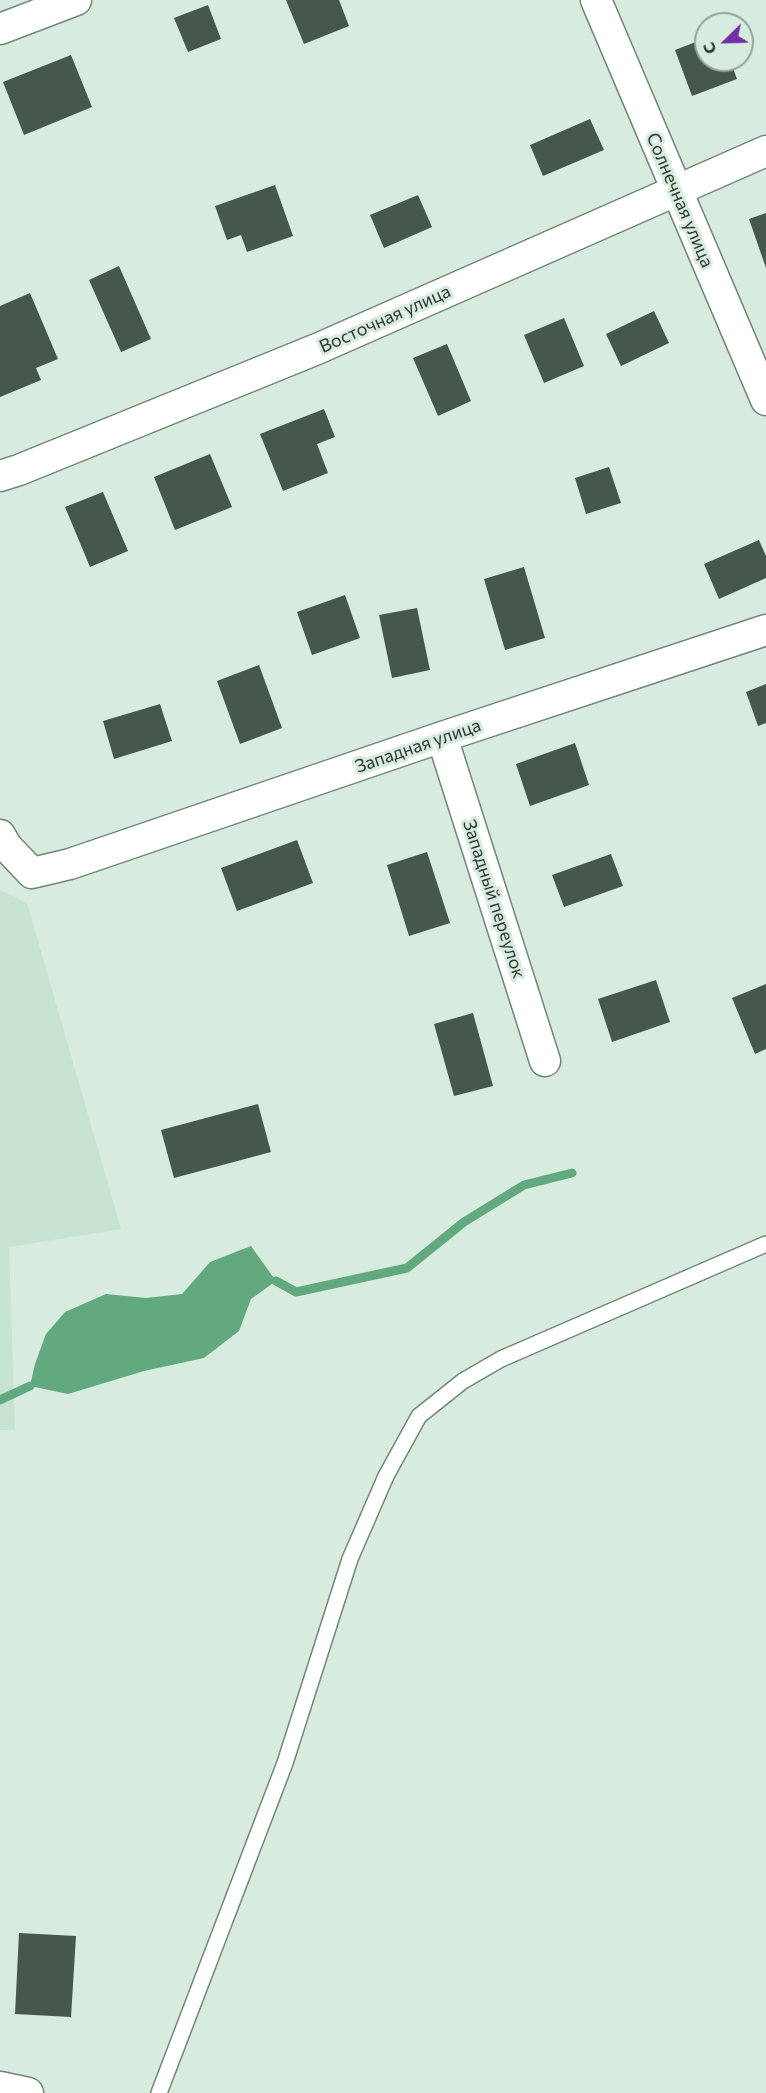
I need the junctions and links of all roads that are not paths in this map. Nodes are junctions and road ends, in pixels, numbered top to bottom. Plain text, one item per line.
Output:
1 (76, 0) edge
2 (596, 0) edge
3 (0, 29) edge
4 (766, 151) edge
5 (676, 192) junction
6 (766, 400) edge
7 (0, 476) edge
8 (766, 630) edge
9 (442, 737) junction
10 (0, 835) edge
11 (545, 1061) dead end
12 (766, 1244) edge
13 (0, 2087) edge
14 (28, 2093) edge
15 (159, 2093) edge

1 - 3 street
2 - 5 street, Солнечная улица
4 - 5 street, Восточная улица
5 - 6 street, Солнечная улица
5 - 7 street, Восточная улица
8 - 9 street, Западная улица
9 - 10 street, Западная улица
9 - 11 street, Западный переулок
12 - 15 lane
13 - 14 street

